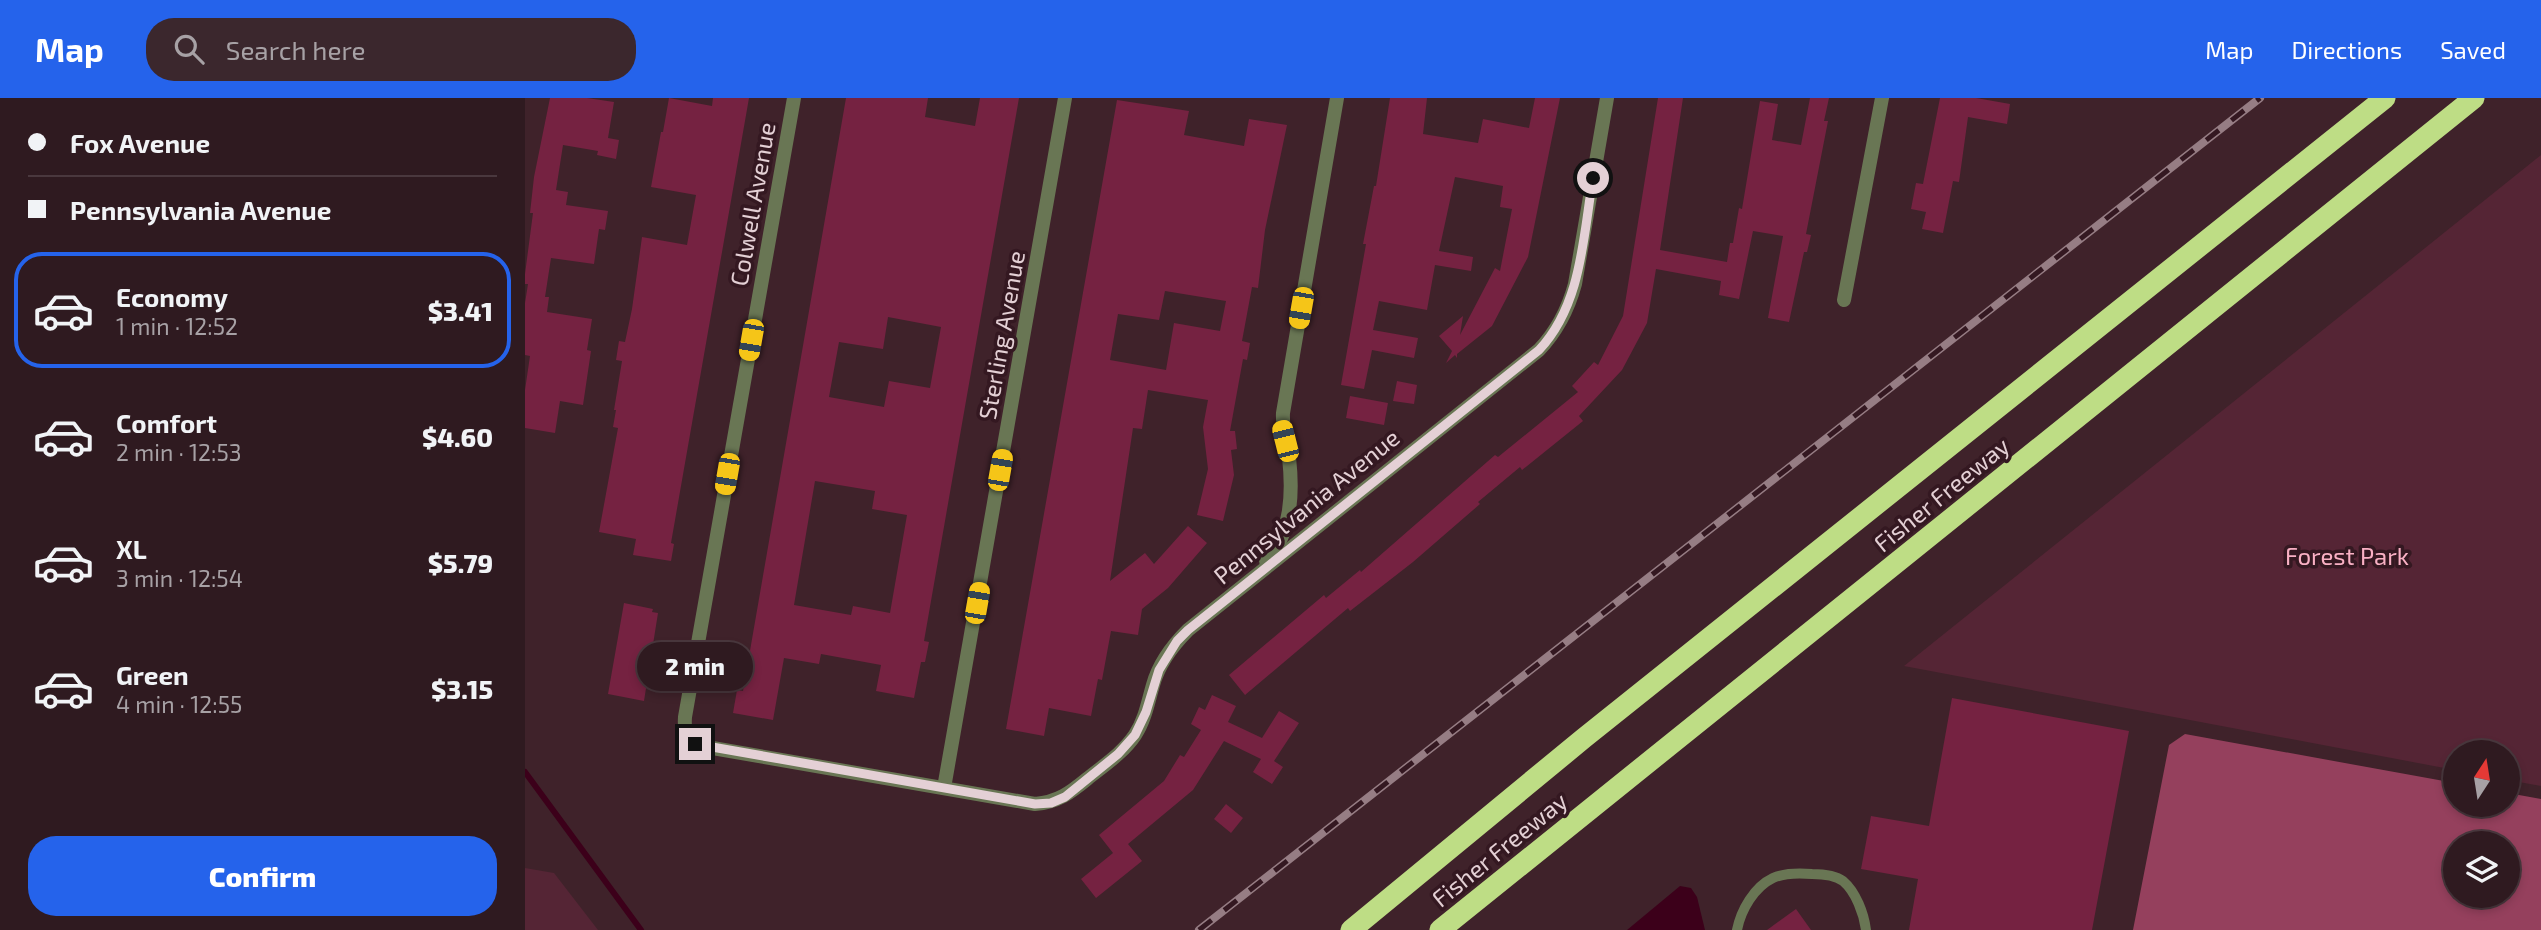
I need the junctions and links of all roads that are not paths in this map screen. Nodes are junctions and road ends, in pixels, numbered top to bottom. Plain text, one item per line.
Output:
1 (794, 98) edge
2 (1065, 98) edge
3 (1336, 98) edge
4 (1607, 98) edge
5 (1882, 98) edge
6 (2385, 98) edge
7 (2474, 98) edge
8 (1844, 300) dead end
9 (1248, 580) junction
10 (684, 731) joint
11 (944, 788) junction
12 (1351, 930) edge
13 (1440, 930) edge
14 (1737, 930) edge
15 (1866, 930) edge

1 - 10 street, Colwell Avenue
2 - 11 street, Sterling Avenue
3 - 9 street
4 - 9 street, Pennsylvania Avenue
5 - 8 street
6 - 12 highway, Fisher Freeway
7 - 13 highway, Fisher Freeway
9 - 11 street, Pennsylvania Avenue
10 - 11 street, Pennsylvania Avenue
14 - 15 lane

